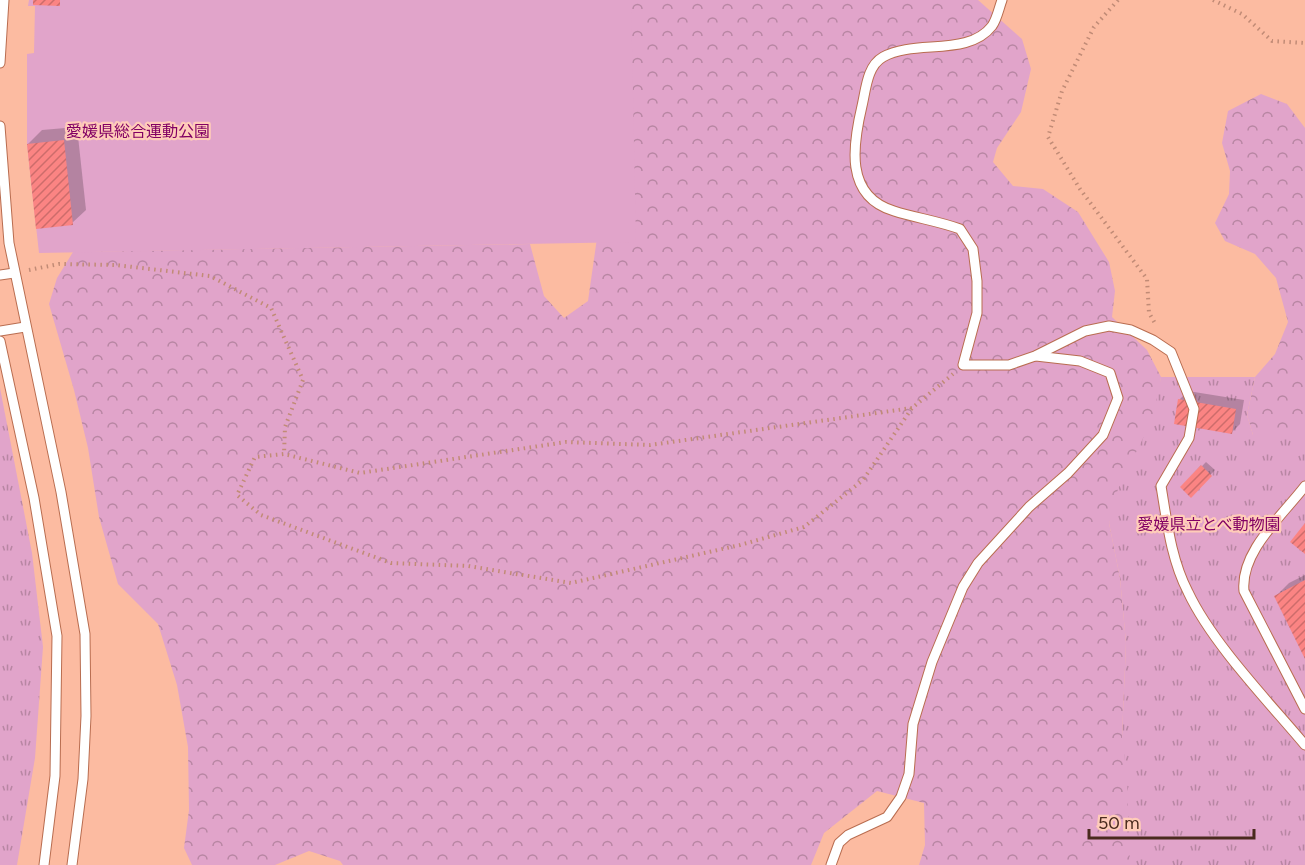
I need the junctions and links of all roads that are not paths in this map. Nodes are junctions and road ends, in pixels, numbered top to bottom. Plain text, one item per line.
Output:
1 (4, 0) edge
2 (1002, 0) edge
3 (0, 63) edge
4 (0, 126) edge
5 (14, 273) junction
6 (0, 275) edge
7 (25, 327) junction
8 (0, 332) edge
9 (0, 341) edge
10 (1035, 356) junction
11 (1305, 486) edge
12 (1305, 710) edge
13 (1305, 745) edge
14 (44, 865) edge
15 (72, 865) edge
16 (831, 865) edge

1 - 3 lane
2 - 10 lane
4 - 5 lane
5 - 6 lane
5 - 7 lane
7 - 8 lane
7 - 15 lane
9 - 14 lane
10 - 13 lane
10 - 16 lane
11 - 12 lane

